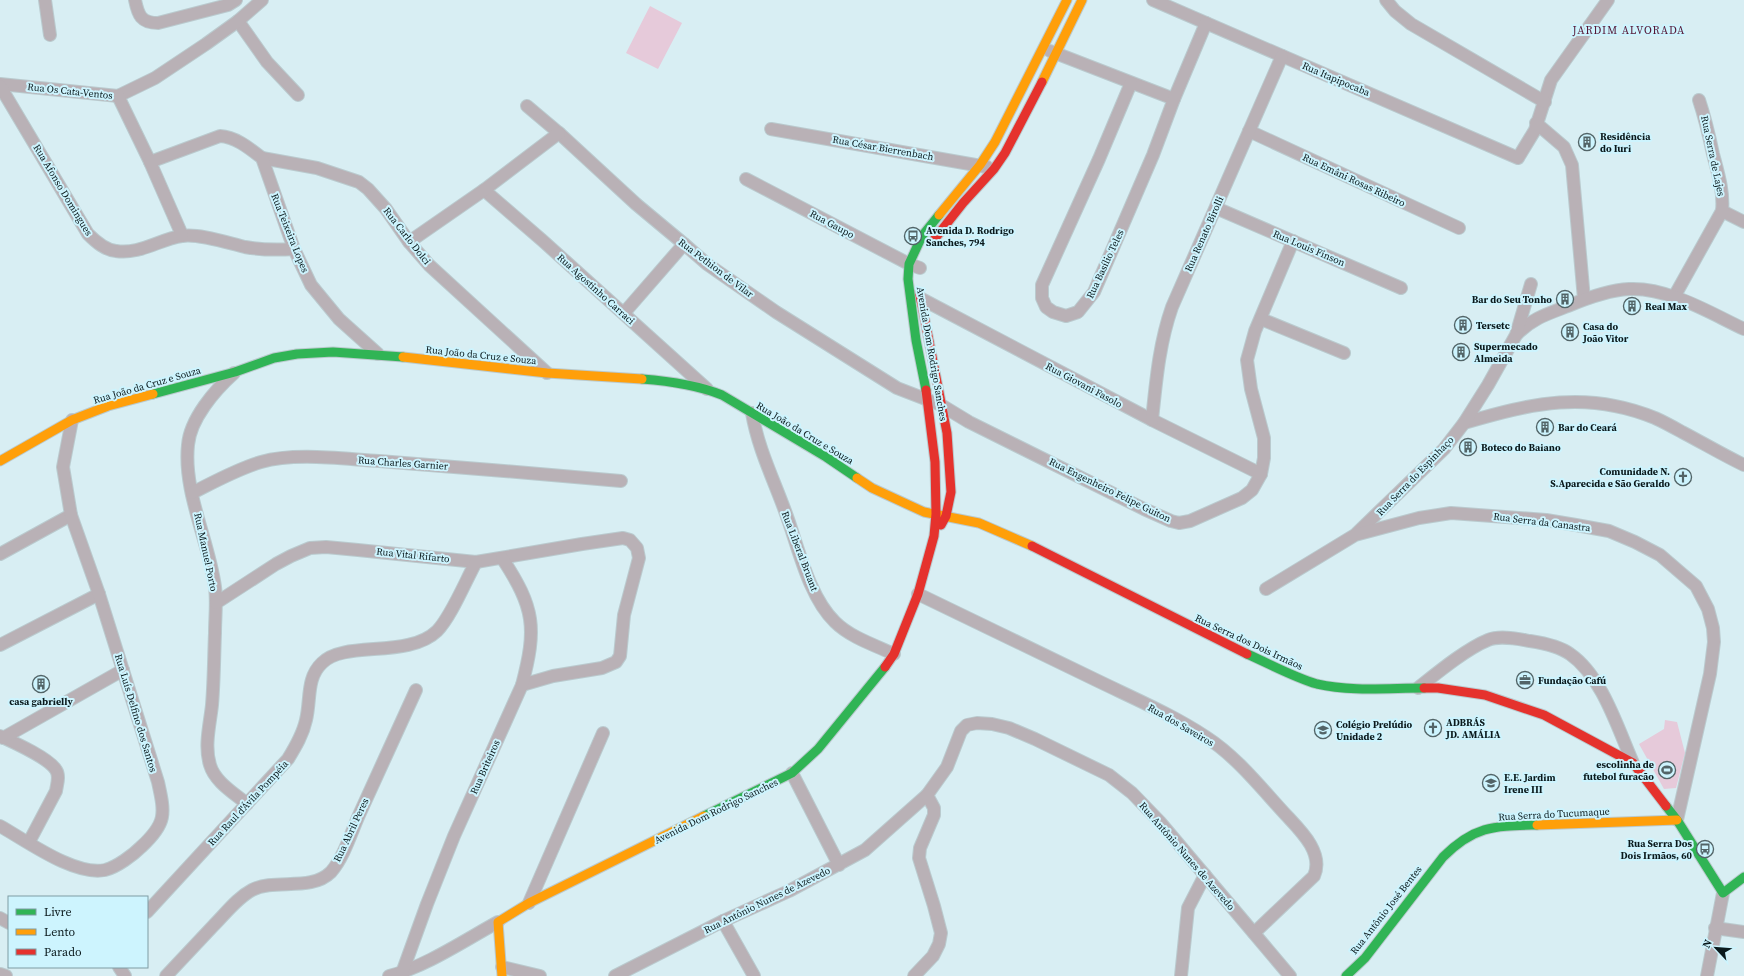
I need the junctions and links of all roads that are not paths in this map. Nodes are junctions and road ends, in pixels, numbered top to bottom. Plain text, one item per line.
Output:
1 (44, 0) edge
2 (135, 0) edge
3 (236, 0) edge
4 (262, 0) edge
5 (1067, 0) edge
6 (1082, 0) edge
7 (1153, 0) edge
8 (1386, 0) edge
9 (1608, 0) edge
10 (204, 6) edge
11 (238, 22) junction
12 (1206, 23) junction
13 (50, 35) dead end
14 (1043, 48) junction
15 (1057, 54) junction
16 (1282, 56) junction
17 (1131, 83) junction
18 (0, 85) edge
19 (298, 95) dead end
20 (118, 96) junction
21 (1174, 99) junction
22 (1699, 100) dead end
23 (1545, 102) junction
24 (526, 106) dead end
25 (1536, 123) junction
26 (771, 129) dead end
27 (1249, 131) junction
28 (559, 133) junction
29 (262, 158) junction
30 (150, 162) junction
31 (980, 165) junction
32 (994, 169) junction
33 (746, 179) dead end
34 (484, 190) junction
35 (1216, 208) junction
36 (1722, 211) junction
37 (1744, 222) edge
38 (1459, 228) dead end
39 (182, 235) junction
40 (1293, 241) junction
41 (409, 242) junction
42 (684, 244) junction
43 (929, 246) dead end
44 (294, 249) junction
45 (917, 278) junction
46 (1531, 284) dead end
47 (1402, 288) dead end
48 (1674, 296) junction
49 (1584, 299) junction
50 (624, 313) junction
51 (1261, 319) junction
52 (1744, 329) edge
53 (1516, 334) junction
54 (1344, 353) dead end
55 (378, 354) junction
56 (235, 372) junction
57 (547, 373) junction
58 (707, 389) junction
59 (928, 400) junction
60 (941, 405) junction
61 (752, 413) junction
62 (72, 420) junction
63 (1152, 420) junction
64 (1464, 423) junction
65 (0, 461) edge
66 (1744, 465) edge
67 (1261, 474) junction
68 (621, 481) dead end
69 (192, 493) junction
70 (936, 514) junction
71 (71, 515) junction
72 (946, 516) junction
73 (1354, 535) junction
74 (934, 536) junction
75 (0, 554) edge
76 (502, 558) junction
77 (476, 562) junction
78 (1266, 589) dead end
79 (99, 594) junction
80 (918, 594) junction
81 (216, 603) junction
82 (0, 645) edge
83 (894, 654) junction
84 (123, 670) junction
85 (522, 685) junction
86 (1418, 688) junction
87 (416, 690) dead end
88 (603, 733) dead end
89 (2, 737) edge
90 (1633, 763) junction
91 (792, 773) junction
92 (927, 795) junction
93 (247, 804) junction
94 (1677, 820) junction
95 (0, 826) edge
96 (29, 842) junction
97 (1442, 857) joint
98 (839, 865) junction
99 (1205, 876) junction
100 (1744, 876) edge
101 (1723, 892) junction
102 (529, 903) junction
103 (148, 911) edge
104 (723, 920) junction
105 (498, 922) junction
106 (1715, 928) junction
107 (1744, 932) edge
108 (1254, 933) junction
109 (502, 972) edge
110 (402, 974) edge
111 (166, 976) edge
112 (389, 976) edge
113 (540, 976) edge
114 (615, 976) edge
115 (754, 976) edge
116 (914, 976) edge
117 (1181, 976) edge
118 (1290, 976) edge
119 (1346, 976) edge
120 (1707, 976) edge

1 - 13 street
2 - 10 street
3 - 10 street
4 - 11 street, Rua Os Cata-Ventos
5 - 14 main road
6 - 15 main road
7 - 12 street, Rua Itapipocaba
8 - 23 street
9 - 23 street
11 - 19 street
11 - 20 street, Rua Os Cata-Ventos
12 - 16 street, Rua Itapipocaba
12 - 21 street, Rua Basílio Teles
14 - 15 street
14 - 31 main road
15 - 17 street
15 - 32 main road
16 - 25 street, Rua Itapipocaba
16 - 27 street, Rua Renato Birolli
17 - 21 street
17 - 21 street, Rua Basílio Teles
18 - 20 street, Rua Os Cata-Ventos
18 - 39 street, Rua Afonso Domingues
20 - 30 street
22 - 36 street, Rua Serra de Lajes
23 - 25 street
24 - 28 street, Rua Pethion de Vilar
25 - 49 street
26 - 31 street, Rua César Bierrenbach
27 - 35 street, Rua Renato Birolli
27 - 38 street, Rua Emâni Rosas Ribeiro
28 - 34 street
28 - 42 street, Rua Pethion de Vilar
29 - 30 street
29 - 41 street, Rua Carlo Dolci
29 - 44 street, Rua Teixeira Lopes
30 - 39 street
31 - 32 street, Rua César Bierrenbach
31 - 45 main road
32 - 43 main road
33 - 45 street, Rua Gaupo
34 - 41 street
34 - 50 street, Rua Agostinho Carraci
35 - 40 street, Rua Louis Finson
35 - 63 street, Rua Renato Birolli
36 - 37 street
36 - 48 street
39 - 44 street, Rua Afonso Domingues
40 - 47 street, Rua Louis Finson
40 - 51 street, Rua Engenheiro Felipe Guiton
41 - 57 street, Rua Carlo Dolci
42 - 50 street
42 - 59 street, Rua Pethion de Vilar
44 - 55 street, Rua Teixeira Lopes
45 - 59 main road, Avenida Dom Rodrigo Sanches
45 - 60 main road, Avenida Dom Rodrigo Sanches
45 - 63 street, Rua Giovani Fasolo
46 - 53 street, Rua Serra do Espinhaço
48 - 49 street
48 - 52 street
49 - 53 street
50 - 58 street, Rua Agostinho Carraci
51 - 54 street
51 - 67 street, Rua Engenheiro Felipe Guiton
53 - 64 street, Rua Serra do Espinhaço
55 - 56 main road, Rua João da Cruz e Souza
55 - 57 main road, Rua João da Cruz e Souza
56 - 62 main road, Rua João da Cruz e Souza
56 - 69 street, Rua Manuel Porto
57 - 58 main road, Rua João da Cruz e Souza
58 - 61 main road, Rua João da Cruz e Souza
59 - 60 street, Rua Engenheiro Felipe Guiton
59 - 70 main road, Avenida Dom Rodrigo Sanches
60 - 67 street, Rua Engenheiro Felipe Guiton
60 - 72 main road, Avenida Dom Rodrigo Sanches
61 - 70 main road, Rua João da Cruz e Souza
61 - 83 street, Rua Liberal Bruant
62 - 65 main road, Rua João da Cruz e Souza
62 - 71 street, Rua Luís Delfino dos Santos
63 - 67 street, Rua Giovani Fasolo
64 - 66 street
64 - 73 street, Rua Serra do Espinhaço
68 - 69 street, Rua Charles Garnier
69 - 81 street, Rua Manuel Porto
70 - 72 main road, Rua João da Cruz e Souza
70 - 74 main road, Avenida Dom Rodrigo Sanches
71 - 75 street
71 - 79 street, Rua Luís Delfino dos Santos
72 - 74 main road, Avenida Dom Rodrigo Sanches
72 - 86 main road, Rua Serra dos Dois Irmãos
73 - 78 street, Rua Serra da Canastra
73 - 94 street, Rua Serra da Canastra
74 - 80 main road, Avenida Dom Rodrigo Sanches
76 - 77 street, Rua Vital Rifarto
76 - 85 street, Rua Briteiros
76 - 85 street, Rua Vital Rifarto
77 - 81 street, Rua Vital Rifarto
77 - 93 street, Rua Raul d'Ávila Pompéia
79 - 82 street
79 - 84 street, Rua Luís Delfino dos Santos
80 - 83 main road, Avenida Dom Rodrigo Sanches
80 - 108 street, Rua dos Saveiros
81 - 93 street, Rua Manuel Porto
83 - 91 main road, Avenida Dom Rodrigo Sanches
84 - 89 street
84 - 96 street, Rua Luís Delfino dos Santos
85 - 110 street, Rua Briteiros
86 - 90 main road, Rua Serra dos Dois Irmãos
86 - 90 street
87 - 111 street, Rua Abril Peres
88 - 102 street
89 - 96 street
90 - 94 main road, Rua Serra dos Dois Irmãos
91 - 98 street
91 - 102 main road, Avenida Dom Rodrigo Sanches
92 - 98 street, Rua Antônio Nunes de Azevedo
92 - 99 street, Rua Antônio Nunes de Azevedo
92 - 116 street
93 - 103 street, Rua Raul d'Ávila Pompéia
94 - 97 main road, Rua Serra do Tucumaque
94 - 101 main road, Rua Serra dos Dois Irmãos
95 - 96 street, Rua Luís Delfino dos Santos
97 - 119 main road, Rua Antônio José Bentes
98 - 104 street, Rua Antônio Nunes de Azevedo
99 - 108 street, Rua Antônio Nunes de Azevedo
99 - 117 street
100 - 101 main road
101 - 106 street
102 - 105 main road, Avenida Dom Rodrigo Sanches
104 - 114 street, Rua Antônio Nunes de Azevedo
104 - 115 street
105 - 109 main road
105 - 110 street, Avenida Dom Rodrigo Sanches
106 - 107 street
106 - 120 street
108 - 118 street, Rua Antônio Nunes de Azevedo
109 - 113 street
110 - 112 street, Avenida Dom Rodrigo Sanches

